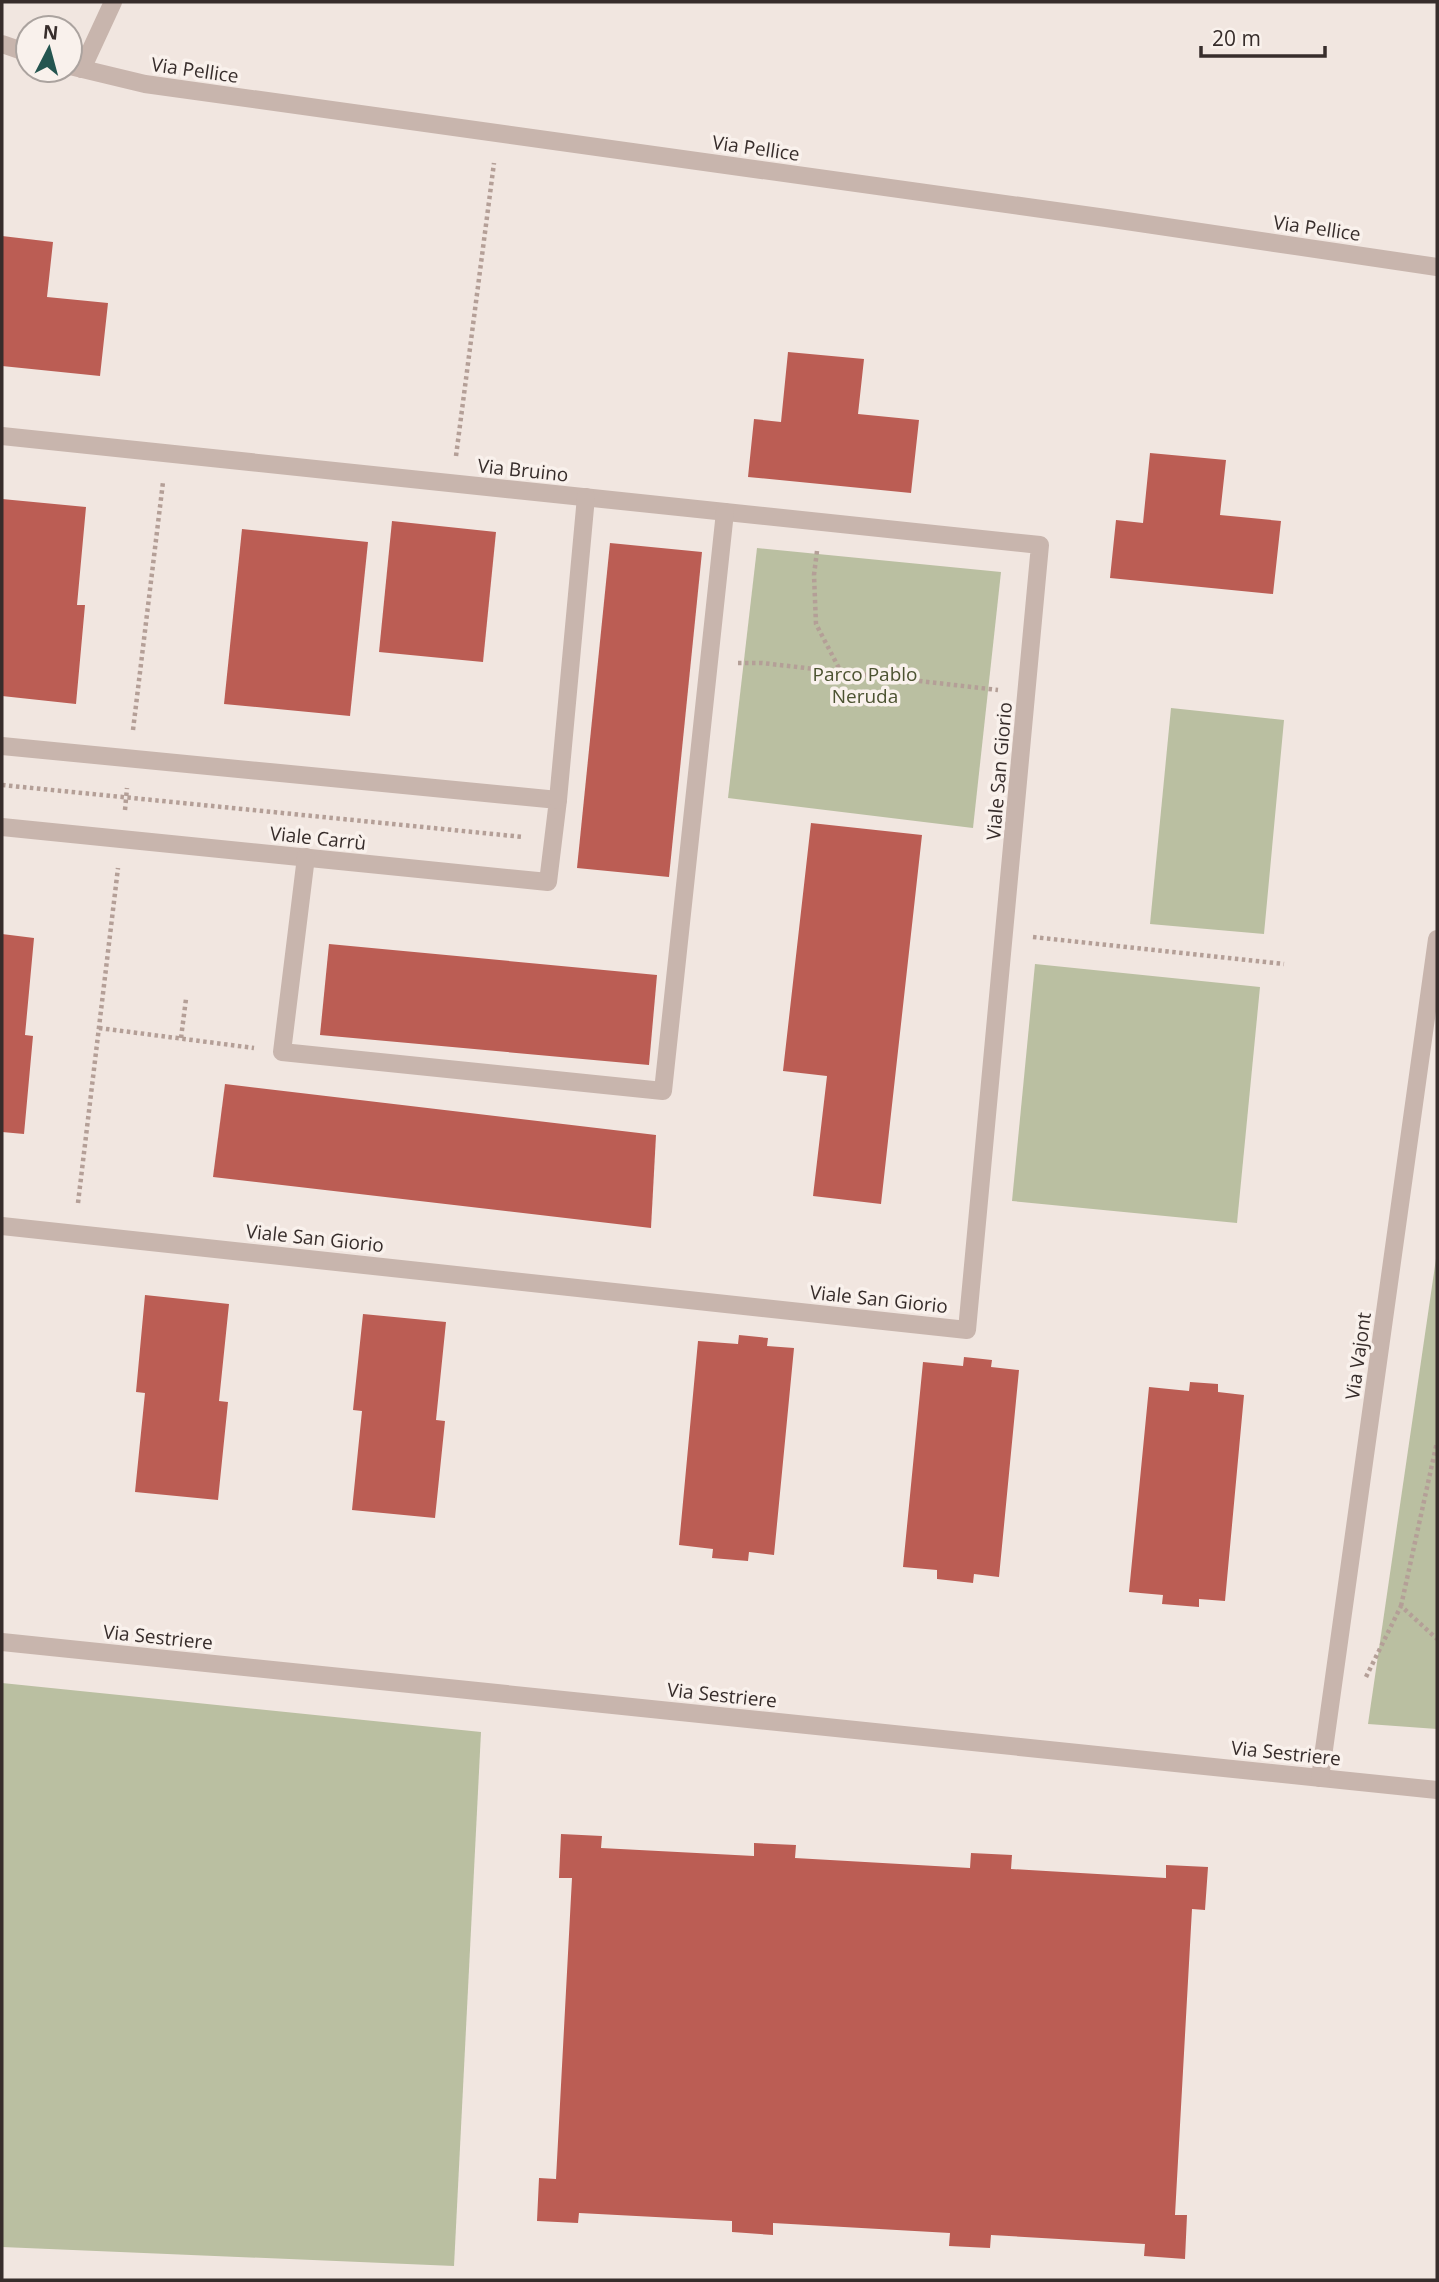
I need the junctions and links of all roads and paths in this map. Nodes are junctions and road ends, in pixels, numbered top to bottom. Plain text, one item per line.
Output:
1 (113, 2) edge
2 (84, 54) edge
3 (84, 70) edge
4 (498, 134) junction
5 (1437, 267) edge
6 (2, 436) edge
7 (166, 453) junction
8 (452, 483) junction
9 (586, 497) junction
10 (725, 512) junction
11 (821, 522) junction
12 (1041, 545) joint
13 (709, 663) junction
14 (841, 672) junction
15 (1027, 693) junction
16 (2, 746) edge
17 (130, 758) junction
18 (2, 785) edge
19 (126, 797) junction
20 (558, 800) junction
21 (2, 827) edge
22 (122, 839) junction
23 (553, 840) junction
24 (306, 857) junction
25 (1004, 934) junction
26 (1437, 939) edge
27 (1284, 964) dead end
28 (186, 999) dead end
29 (99, 1027) junction
30 (181, 1038) junction
31 (243, 1046) dead end
32 (2, 1226) edge
33 (74, 1233) junction
34 (1437, 1442) edge
35 (1401, 1606) junction
36 (1437, 1639) edge
37 (2, 1642) edge
38 (1331, 1704) junction
39 (1320, 1778) junction
40 (1437, 1790) edge

1 - 2 street
3 - 4 street, Via Pellice
4 - 5 street, Via Pellice
4 - 8 path
6 - 7 street, Via Bruino
7 - 8 street, Via Bruino
7 - 17 path
8 - 9 street, Via Bruino
9 - 10 street, Via Bruino
9 - 20 street, Viale Carrù
10 - 11 street, Via Bruino
10 - 13 street
11 - 12 street, Via Bruino
11 - 14 path
12 - 15 street, Viale San Giorio
13 - 14 path
13 - 24 street
14 - 15 path
15 - 25 street, Viale San Giorio
16 - 17 street
17 - 19 path
17 - 20 street
18 - 19 path
19 - 22 path
19 - 23 path
20 - 23 street, Viale Carrù
21 - 22 street, Viale Carrù
22 - 24 street, Viale Carrù
22 - 29 path
23 - 24 street, Viale Carrù
25 - 27 path
25 - 33 street, Viale San Giorio
26 - 38 street, Via Vajont
28 - 30 path
29 - 30 path
29 - 33 path
30 - 31 path
32 - 33 street, Viale San Giorio
34 - 35 path
35 - 36 path
35 - 38 path
37 - 39 street, Via Sestriere
38 - 39 street, Via Vajont
39 - 40 street, Via Sestriere

